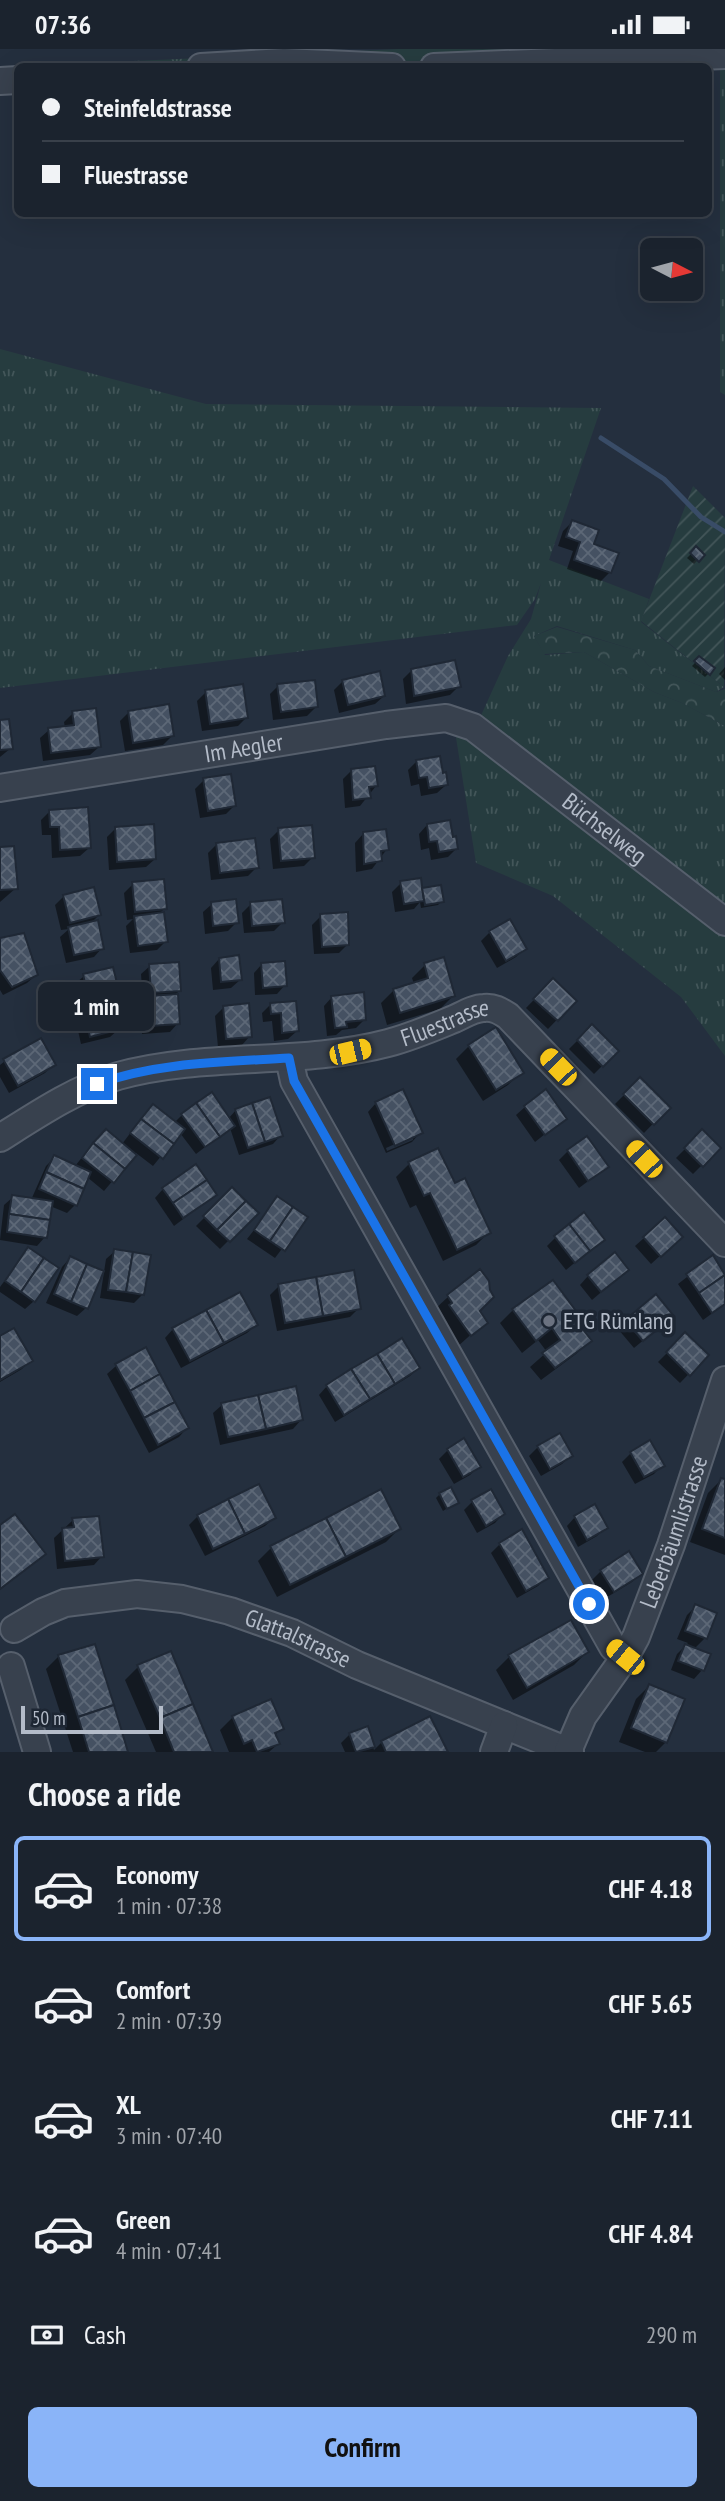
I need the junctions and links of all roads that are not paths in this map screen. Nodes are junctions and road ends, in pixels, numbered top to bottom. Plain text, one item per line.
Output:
1 (725, 55) edge
2 (267, 63) edge
3 (306, 63) edge
4 (532, 63) edge
5 (482, 734) joint
6 (0, 788) edge
7 (725, 922) edge
8 (289, 1058) junction
9 (0, 1138) edge
10 (725, 1243) edge
11 (725, 1380) edge
12 (7, 1625) edge
13 (625, 1657) junction
14 (6, 1669) edge
15 (504, 1725) junction
16 (569, 1751) edge
17 (37, 1752) edge
18 (494, 1752) edge

1 - 4 street
2 - 3 street
5 - 6 street, Im Aegler
5 - 7 street, Büchselweg
8 - 9 street, Fluestrasse
8 - 10 street, Fluestrasse
8 - 13 street
11 - 13 street, Leberbäumlistrasse
12 - 14 street
12 - 15 street, Glattalstrasse
13 - 16 street, Leberbäumlistrasse
14 - 17 street
15 - 16 street, Glattalstrasse
15 - 18 street

